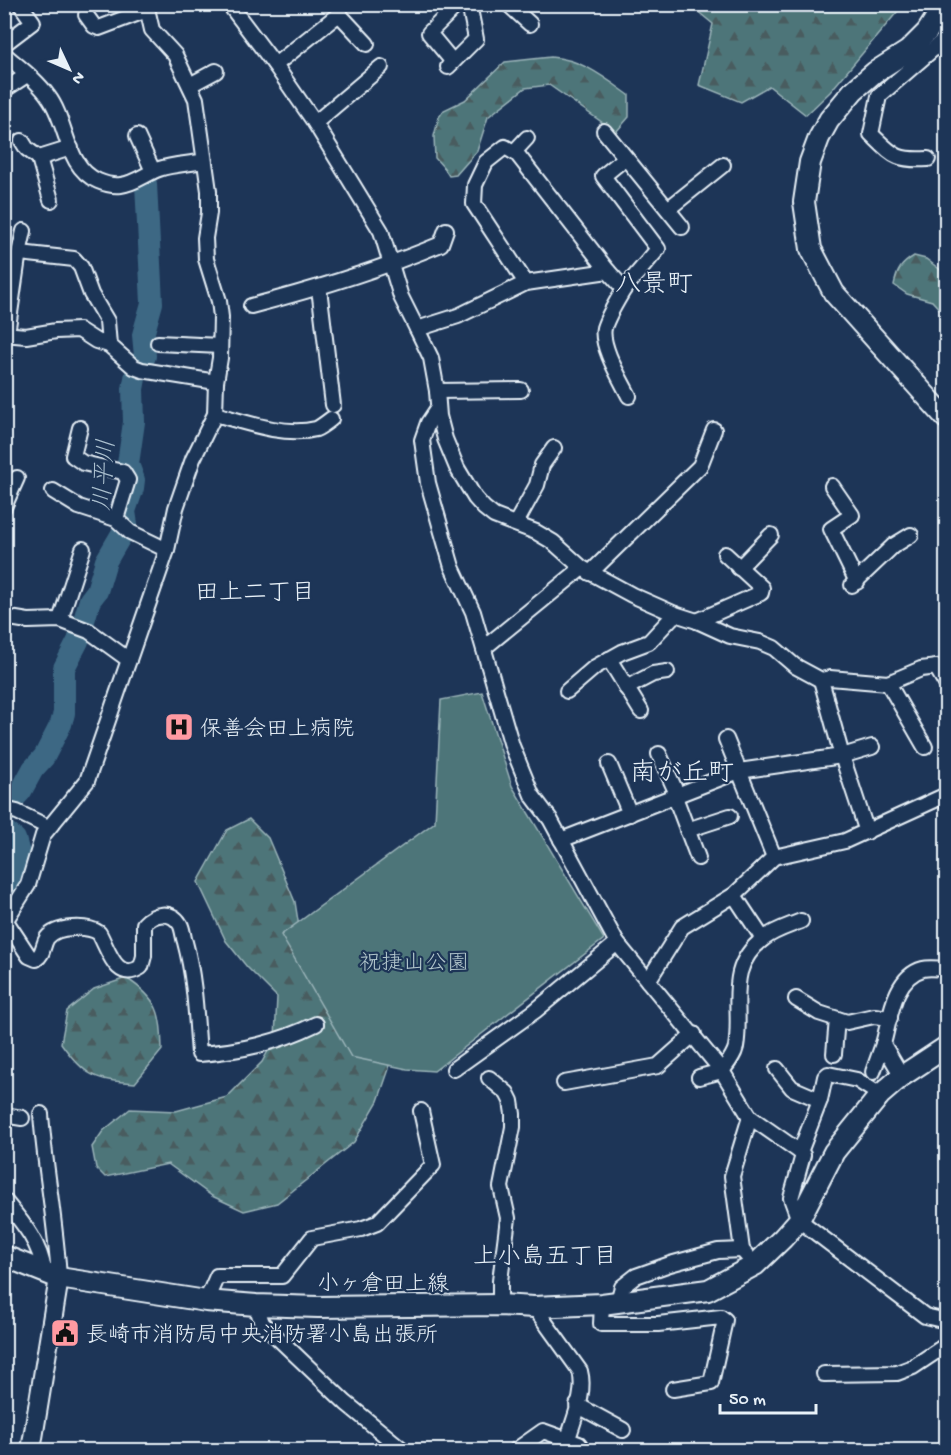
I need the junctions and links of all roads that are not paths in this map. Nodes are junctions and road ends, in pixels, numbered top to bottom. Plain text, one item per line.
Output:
1 (20, 4) edge
2 (229, 4) edge
3 (458, 4) edge
4 (469, 4) edge
5 (508, 4) edge
6 (945, 4) edge
7 (146, 7) edge
8 (86, 15) dead end
9 (530, 24) dead end
10 (946, 38) edge
11 (4, 44) edge
12 (367, 44) dead end
13 (4, 54) edge
14 (275, 65) junction
15 (381, 67) dead end
16 (216, 71) dead end
17 (27, 75) junction
18 (190, 85) junction
19 (4, 90) edge
20 (315, 123) junction
21 (604, 131) dead end
22 (137, 136) dead end
23 (527, 138) dead end
24 (21, 141) dead end
25 (70, 148) junction
26 (514, 152) junction
27 (39, 158) junction
28 (625, 158) junction
29 (928, 159) dead end
30 (204, 161) junction
31 (723, 165) dead end
32 (153, 171) junction
33 (51, 200) dead end
34 (668, 209) junction
35 (682, 227) dead end
36 (446, 230) dead end
37 (24, 231) dead end
38 (4, 250) edge
39 (19, 255) junction
40 (391, 265) junction
41 (608, 271) junction
42 (526, 283) junction
43 (319, 288) junction
44 (624, 289) junction
45 (251, 306) dead end
46 (417, 328) junction
47 (6, 334) edge
48 (166, 338) dead end
49 (109, 345) junction
50 (220, 346) junction
51 (216, 382) junction
52 (521, 390) dead end
53 (437, 392) junction
54 (629, 396) dead end
55 (438, 408) junction
56 (215, 414) junction
57 (946, 418) edge
58 (80, 428) dead end
59 (714, 430) dead end
60 (554, 448) dead end
61 (12, 480) edge
62 (832, 486) dead end
63 (53, 491) dead end
64 (4, 507) edge
65 (516, 523) junction
66 (123, 526) junction
67 (771, 535) dead end
68 (911, 535) dead end
69 (83, 549) dead end
70 (167, 550) junction
71 (725, 554) dead end
72 (739, 568) junction
73 (586, 571) junction
74 (675, 614) junction
75 (4, 617) edge
76 (60, 620) junction
77 (697, 621) junction
78 (484, 648) junction
79 (609, 659) junction
80 (129, 660) junction
81 (941, 667) edge
82 (667, 672) dead end
83 (821, 680) junction
84 (888, 683) junction
85 (946, 684) edge
86 (626, 688) junction
87 (567, 691) dead end
88 (640, 711) dead end
89 (726, 739) dead end
90 (872, 747) dead end
91 (925, 747) dead end
92 (659, 754) dead end
93 (842, 756) junction
94 (609, 764) dead end
95 (739, 771) junction
96 (946, 795) edge
97 (677, 796) junction
98 (4, 809) edge
99 (630, 814) junction
100 (730, 816) dead end
101 (48, 827) junction
102 (687, 830) junction
103 (867, 832) junction
104 (561, 840) junction
105 (774, 857) junction
106 (698, 858) dead end
107 (734, 895) junction
108 (801, 921) dead end
109 (5, 922) edge
110 (763, 939) junction
111 (617, 943) junction
112 (946, 969) edge
113 (648, 981) junction
114 (796, 999) dead end
115 (891, 1018) junction
116 (837, 1019) junction
117 (316, 1024) dead end
118 (694, 1034) junction
119 (883, 1044) junction
120 (946, 1047) edge
121 (834, 1054) dead end
122 (454, 1069) dead end
123 (777, 1069) dead end
124 (722, 1071) junction
125 (873, 1072) dead end
126 (902, 1076) junction
127 (699, 1077) dead end
128 (489, 1078) dead end
129 (564, 1083) dead end
130 (880, 1095) junction
131 (820, 1100) junction
132 (421, 1111) dead end
133 (41, 1114) dead end
134 (4, 1115) edge
135 (750, 1117) junction
136 (22, 1118) dead end
137 (800, 1152) junction
138 (4, 1200) edge
139 (799, 1220) junction
140 (4, 1256) edge
141 (748, 1258) junction
142 (51, 1275) junction
143 (206, 1301) junction
144 (610, 1303) junction
145 (256, 1305) junction
146 (500, 1305) junction
147 (534, 1306) junction
148 (946, 1321) edge
149 (946, 1345) edge
150 (824, 1374) dead end
151 (673, 1389) dead end
152 (578, 1405) junction
153 (623, 1430) dead end
154 (568, 1439) junction
155 (31, 1450) edge
156 (403, 1450) edge
157 (516, 1450) edge
158 (583, 1450) edge

1 - 11 street
2 - 14 street
3 - 4 street
5 - 9 street
6 - 57 main road
7 - 8 street
7 - 18 street
10 - 29 street
12 - 14 street
13 - 17 street
14 - 20 street
15 - 20 street
16 - 18 street
17 - 19 street
17 - 25 street
18 - 30 street
20 - 40 street
21 - 28 street
22 - 32 street
23 - 26 street
24 - 27 street
25 - 27 street
25 - 32 street
26 - 41 street
26 - 42 street
27 - 33 street
28 - 34 street
28 - 44 street
30 - 32 street
30 - 50 street
31 - 34 street
34 - 35 street
36 - 40 street
37 - 39 street
38 - 39 street
39 - 47 street
39 - 49 street
40 - 43 street
40 - 46 street
41 - 42 street
41 - 44 street
42 - 46 street
43 - 45 street
43 - 56 street
44 - 54 street
46 - 53 street
47 - 49 street
48 - 50 street
49 - 51 street
50 - 51 street
51 - 56 street
52 - 53 street
53 - 55 street
55 - 65 street
55 - 78 street
56 - 70 street
58 - 66 street
59 - 73 street
60 - 65 street
61 - 64 street
62 - 68 street
63 - 66 street
65 - 73 street
66 - 70 street
67 - 72 street
69 - 76 street
70 - 80 street
71 - 72 street
72 - 77 street
73 - 74 street
73 - 78 street
74 - 77 street
74 - 79 street
75 - 76 street
76 - 80 street
77 - 83 street
78 - 104 street
79 - 86 street
79 - 87 street
80 - 101 street
81 - 84 street
81 - 85 street
82 - 86 street
83 - 84 street
83 - 93 street
84 - 91 street
86 - 88 street
89 - 95 street
90 - 93 street
92 - 97 street
93 - 95 street
93 - 103 street
94 - 99 street
95 - 97 street
95 - 105 street
96 - 103 street
97 - 99 street
97 - 102 street
98 - 101 street
99 - 104 street
100 - 102 street
101 - 109 street
102 - 106 street
103 - 105 street
104 - 111 street
105 - 107 street
107 - 110 street
107 - 113 street
108 - 110 street
109 - 117 street
110 - 124 street
111 - 113 street
111 - 122 street
112 - 115 street
113 - 118 street
114 - 116 street
115 - 116 street
115 - 119 street
116 - 121 street
118 - 124 street
118 - 129 street
119 - 125 street
119 - 126 street
120 - 126 main road, 小ヶ倉田上線
123 - 131 street
124 - 127 street
124 - 135 street
126 - 130 main road, 小ヶ倉田上線
128 - 146 street
130 - 131 street
130 - 139 main road, 小ヶ倉田上線
131 - 137 street
132 - 143 street
133 - 142 street
134 - 136 street
135 - 137 street
135 - 141 street
137 - 139 street
138 - 142 street
139 - 141 main road, 小ヶ倉田上線
139 - 148 street
140 - 142 main road, 小ヶ倉田上線
141 - 144 main road, 小ヶ倉田上線
141 - 144 street
142 - 143 main road, 小ヶ倉田上線
142 - 155 street
143 - 145 main road, 小ヶ倉田上線
144 - 147 main road, 小ヶ倉田上線
144 - 151 street
145 - 146 main road, 小ヶ倉田上線
145 - 156 street
146 - 147 main road, 小ヶ倉田上線
147 - 152 street
149 - 150 street
152 - 153 street
152 - 154 street
154 - 157 street
154 - 158 street

